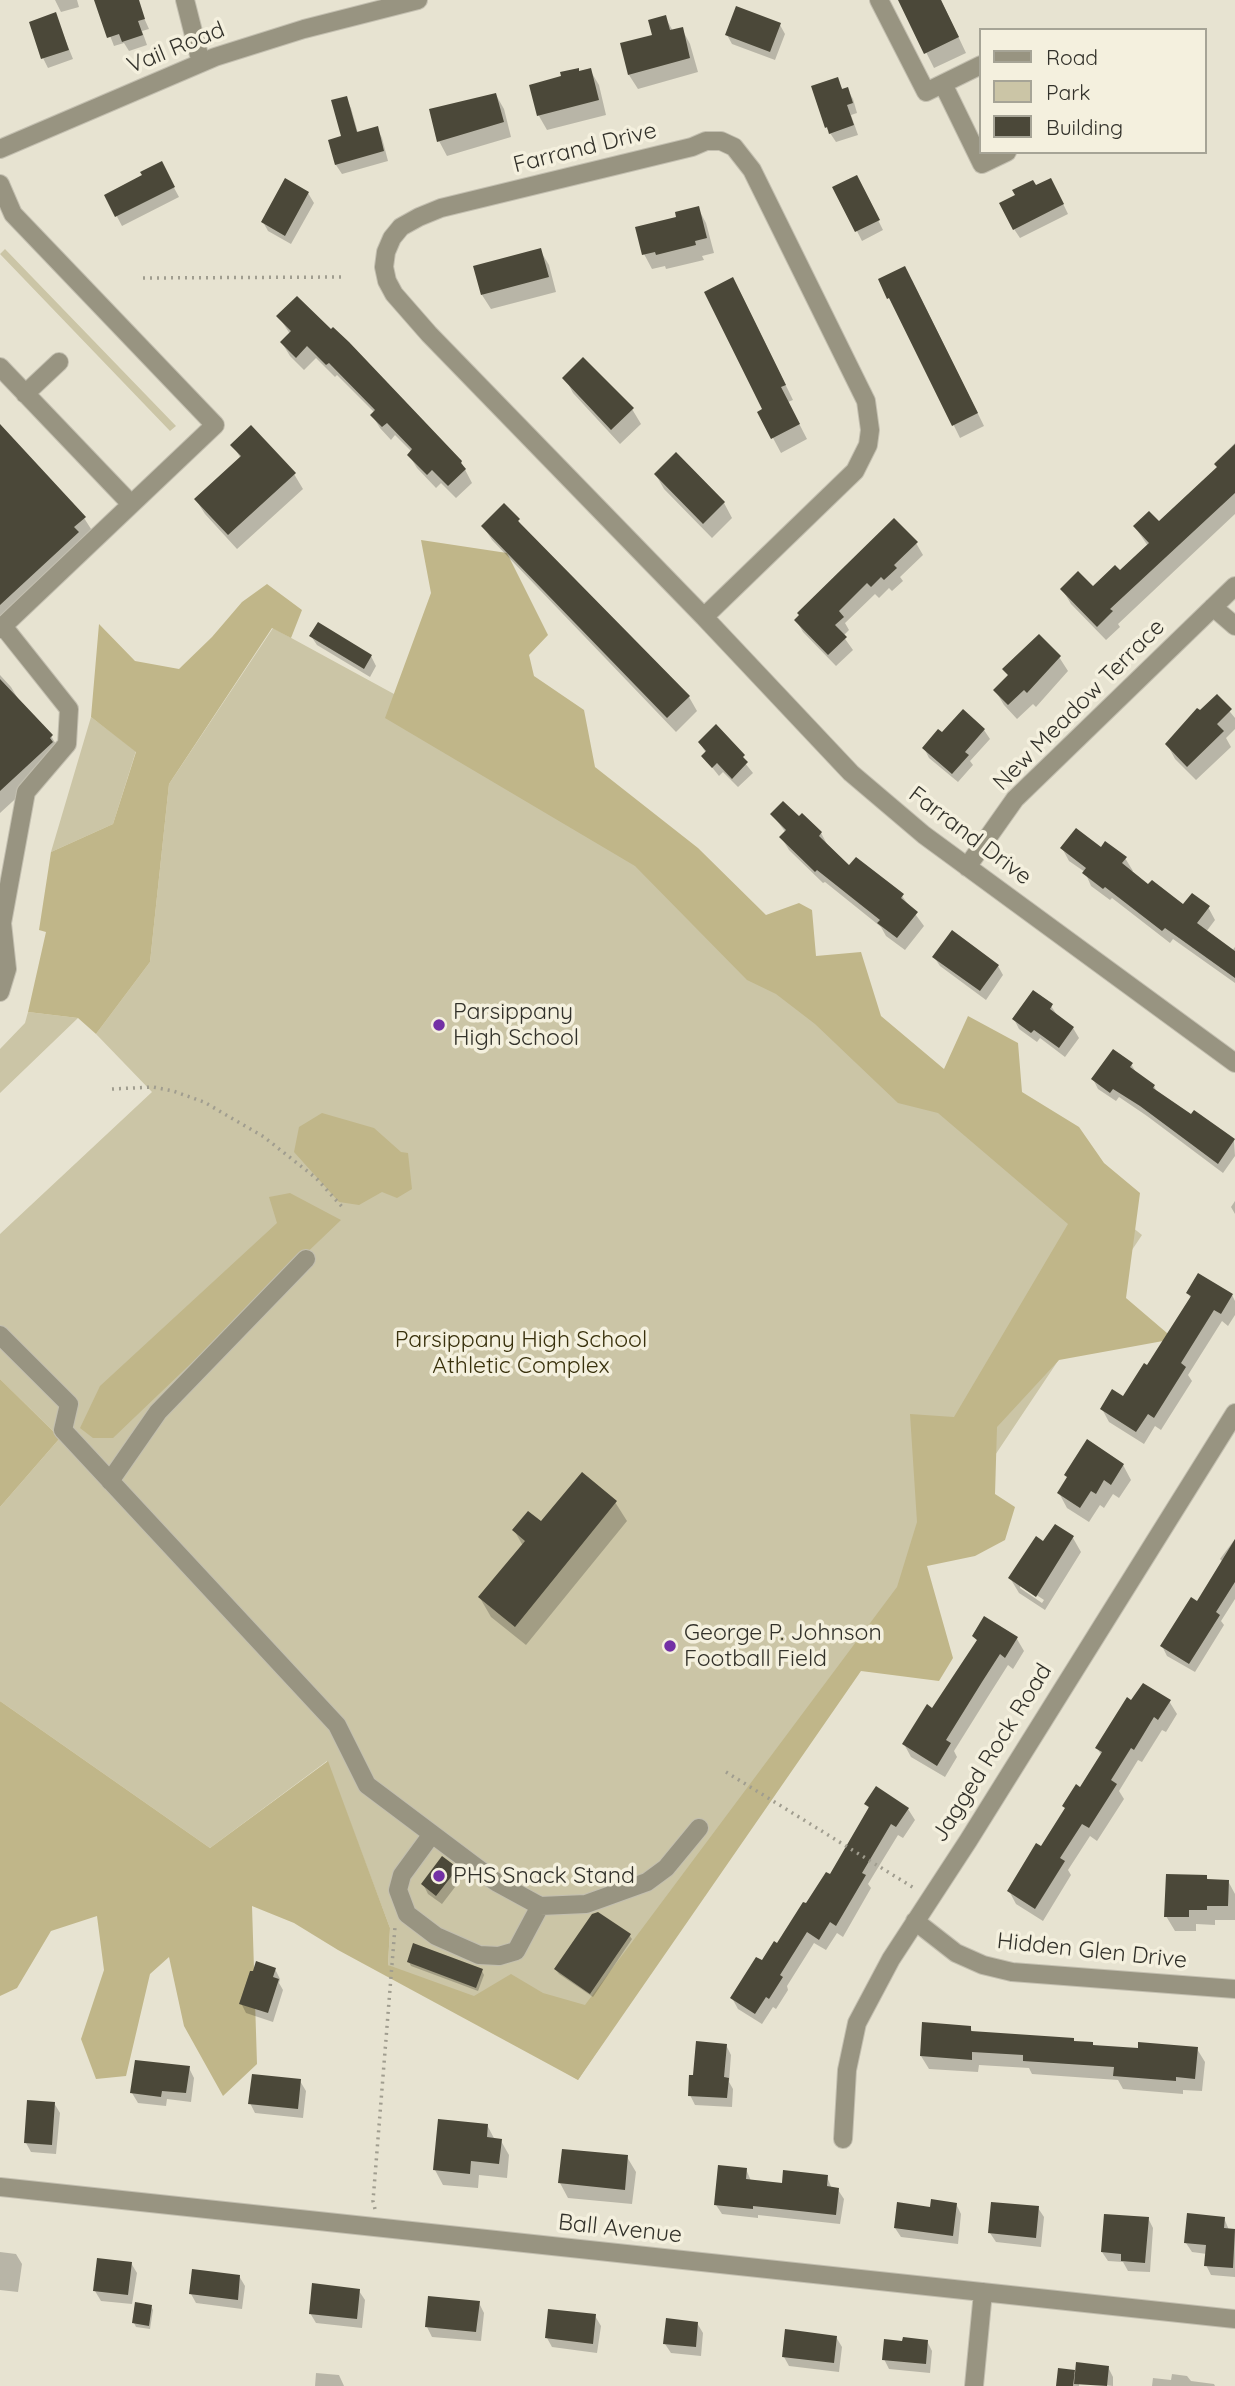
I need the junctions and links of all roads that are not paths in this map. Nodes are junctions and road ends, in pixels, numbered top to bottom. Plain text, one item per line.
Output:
1 (185, 0) edge
2 (418, 0) edge
3 (879, 0) edge
4 (201, 63) junction
5 (979, 66) edge
6 (943, 84) junction
7 (0, 149) edge
8 (1003, 154) edge
9 (0, 184) edge
10 (6, 220) edge
11 (58, 362) dead end
12 (0, 367) edge
13 (25, 394) junction
14 (131, 504) junction
15 (1235, 586) edge
16 (1213, 607) junction
17 (704, 617) junction
18 (1235, 625) edge
19 (1, 628) edge
20 (967, 867) junction
21 (0, 992) edge
22 (1235, 1063) edge
23 (306, 1259) dead end
24 (0, 1335) edge
25 (1235, 1413) edge
26 (110, 1481) junction
27 (699, 1828) dead end
28 (432, 1834) junction
29 (540, 1906) junction
30 (915, 1922) junction
31 (1235, 1989) edge
32 (843, 2138) dead end
33 (0, 2188) edge
34 (983, 2292) junction
35 (1235, 2319) edge
36 (974, 2386) edge

1 - 4 street
2 - 4 street, Vail Road
3 - 6 street
4 - 7 street, Vail Road
5 - 6 street
6 - 8 street
9 - 10 street
10 - 14 street
11 - 13 street
12 - 13 street
13 - 14 street
14 - 19 street
15 - 16 street, New Meadow Terrace
16 - 18 street
16 - 20 street, New Meadow Terrace
17 - 17 street, Farrand Drive
17 - 20 street, Farrand Drive
19 - 21 street
20 - 22 street, Farrand Drive
23 - 26 street
24 - 26 street
25 - 30 street, Jagged Rock Road
26 - 28 street
27 - 29 street
28 - 29 street
28 - 29 street
30 - 31 street, Hidden Glen Drive
30 - 32 street, Jagged Rock Road
33 - 34 street, Ball Avenue
34 - 35 street, Ball Avenue
34 - 36 street

